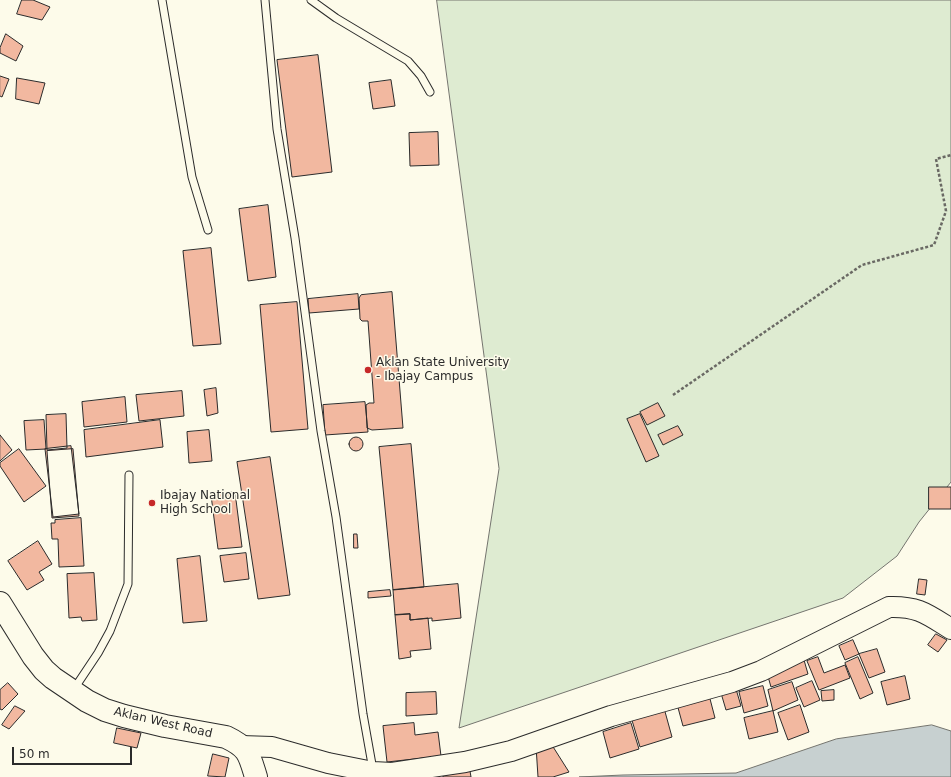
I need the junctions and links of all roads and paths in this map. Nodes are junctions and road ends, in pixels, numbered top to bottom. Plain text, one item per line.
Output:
1 (162, 0) edge
2 (265, 0) edge
3 (311, 0) edge
4 (430, 92) dead end
5 (951, 155) edge
6 (208, 230) dead end
7 (672, 395) dead end
8 (129, 475) dead end
9 (0, 603) edge
10 (951, 629) edge
11 (73, 691) junction
12 (241, 746) junction
13 (373, 772) junction
14 (256, 777) edge

1 - 6 lane
2 - 13 lane
3 - 4 lane
5 - 7 path
8 - 11 lane
9 - 11 main road, Aklan West Road
10 - 13 street
11 - 12 main road, Aklan West Road
12 - 13 street
12 - 14 main road, Aklan West Road

